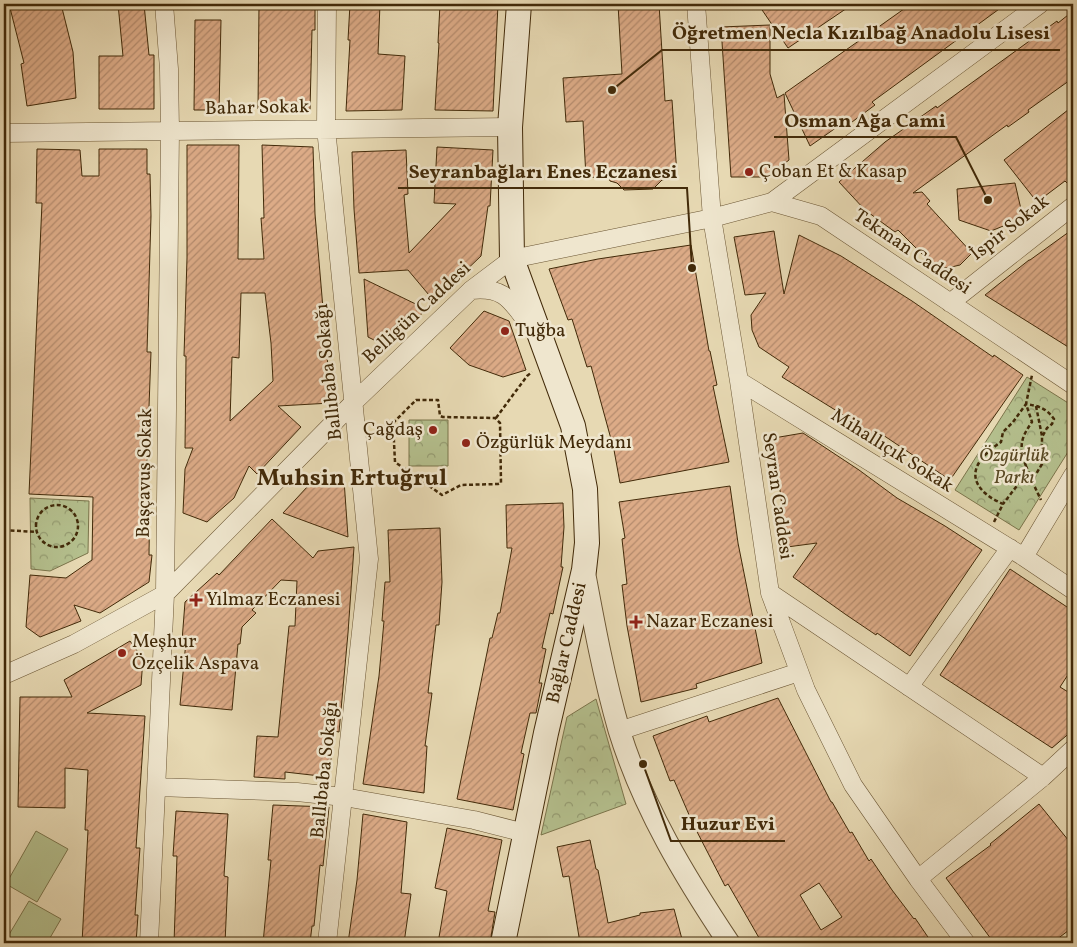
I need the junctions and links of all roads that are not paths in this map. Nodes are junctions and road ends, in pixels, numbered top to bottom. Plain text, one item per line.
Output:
1 (164, 4) edge
2 (328, 4) edge
3 (519, 4) edge
4 (696, 4) edge
5 (1040, 4) edge
6 (510, 127) junction
7 (326, 128) junction
8 (170, 131) junction
9 (4, 133) edge
10 (772, 202) junction
11 (1073, 206) edge
12 (712, 218) junction
13 (512, 259) junction
14 (471, 290) junction
15 (950, 303) junction
16 (546, 350) junction
17 (739, 381) junction
18 (1073, 385) edge
19 (354, 402) junction
20 (1073, 475) edge
21 (1018, 552) junction
22 (584, 570) junction
23 (1073, 590) edge
24 (770, 593) junction
25 (165, 594) junction
26 (799, 672) junction
27 (4, 674) edge
28 (909, 686) junction
29 (619, 731) junction
30 (1073, 749) edge
31 (1043, 777) junction
32 (157, 787) junction
33 (344, 797) junction
34 (525, 833) junction
35 (918, 880) junction
36 (149, 943) edge
37 (327, 943) edge
38 (502, 943) edge
39 (729, 943) edge
40 (966, 943) edge

1 - 8 street, Başçavuş Sokak
2 - 7 street, Ballıbaba Sokağı
3 - 6 main road, Bağlar Caddesi
4 - 12 street, Seyran Caddesi
5 - 10 street
6 - 7 street, Bahar Sokak
6 - 13 main road, Bağlar Caddesi
7 - 8 street, Bahar Sokak
7 - 19 street, Ballıbaba Sokağı
8 - 9 street, Bahar Sokak
8 - 25 street, Başçavuş Sokak
10 - 12 street
10 - 15 street, Tekman Caddesi
11 - 15 street, İspir Sokak
12 - 13 street
12 - 17 street, Seyran Caddesi
13 - 14 street, Belligün Caddesi
13 - 16 main road, Bağlar Caddesi
14 - 16 street, Bağlar Caddesi
14 - 19 street, Belligün Caddesi
15 - 18 street, Tekman Caddesi
16 - 22 main road, Bağlar Caddesi
17 - 21 street, Mihallıçık Sokak
17 - 24 street, Seyran Caddesi
19 - 25 street, Belligün Caddesi
19 - 33 street, Ballıbaba Sokağı
20 - 21 street
21 - 23 street, Mihallıçık Sokak
21 - 28 street
22 - 29 street
22 - 34 main road, Bağlar Caddesi
24 - 26 street, Seyran Caddesi
24 - 28 street
25 - 27 street, Belligün Caddesi
25 - 32 street, Başçavuş Sokak
26 - 29 street
26 - 35 street, Seyran Caddesi
28 - 31 street
29 - 39 street
30 - 31 street
31 - 35 street
32 - 33 street
32 - 36 street, Başçavuş Sokak
33 - 34 street
33 - 37 street, Ballıbaba Sokağı
34 - 38 main road, Bağlar Caddesi
35 - 40 street, Seyran Caddesi

